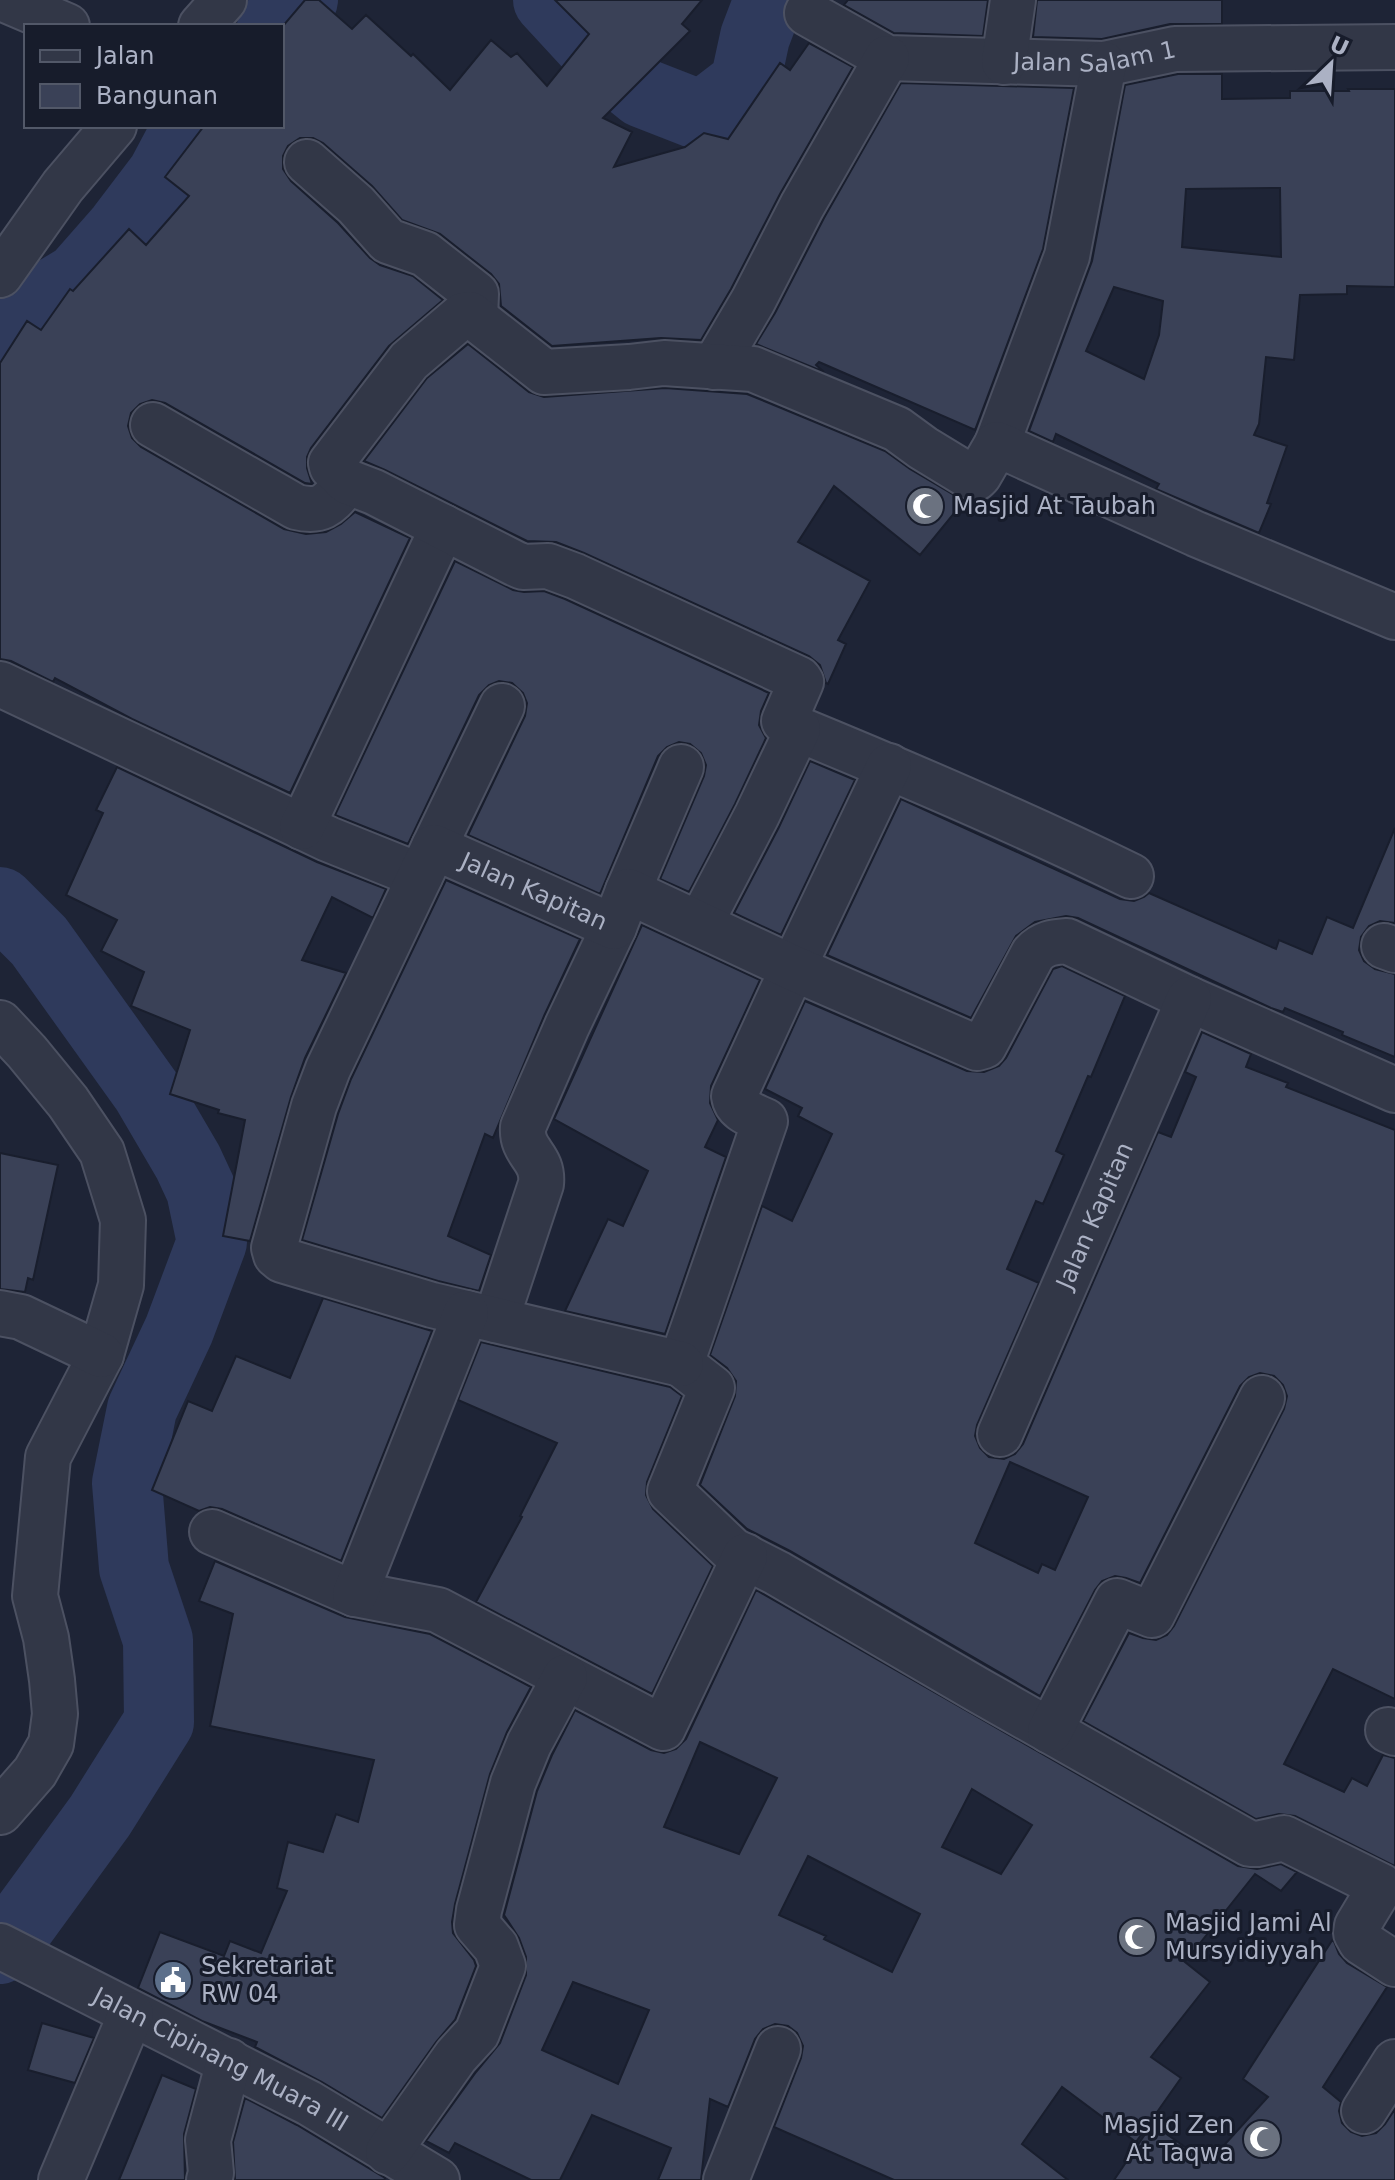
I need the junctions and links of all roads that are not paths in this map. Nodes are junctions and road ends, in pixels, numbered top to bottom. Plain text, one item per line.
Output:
1 (6, 0) edge
2 (224, 0) edge
3 (1013, 0) edge
4 (807, 13) dead end
5 (62, 24) edge
6 (203, 24) edge
7 (1395, 47) edge
8 (887, 58) junction
9 (1004, 62) junction
10 (1104, 64) junction
11 (112, 128) edge
12 (307, 162) dead end
13 (0, 275) edge
14 (475, 318) junction
15 (714, 367) junction
16 (153, 425) dead end
17 (997, 444) junction
18 (348, 482) junction
19 (443, 527) junction
20 (1395, 617) edge
21 (0, 684) edge
22 (502, 706) dead end
23 (798, 729) junction
24 (889, 766) junction
25 (681, 767) dead end
26 (302, 827) junction
27 (427, 862) junction
28 (1131, 876) dead end
29 (621, 909) junction
30 (700, 924) junction
31 (793, 968) junction
32 (1189, 999) junction
33 (0, 1023) edge
34 (1395, 1090) edge
35 (0, 1313) edge
36 (481, 1317) junction
37 (101, 1355) junction
38 (681, 1364) junction
39 (1262, 1398) dead end
40 (1000, 1434) dead end
41 (212, 1532) dead end
42 (745, 1556) junction
43 (355, 1594) junction
44 (18, 1597) edge
45 (565, 1677) junction
46 (1050, 1731) junction
47 (0, 1812) edge
48 (1388, 1873) edge
49 (0, 1946) edge
50 (1395, 1964) edge
51 (131, 2014) junction
52 (778, 2049) dead end
53 (229, 2061) junction
54 (1395, 2062) edge
55 (1364, 2111) dead end
56 (388, 2152) junction
57 (61, 2180) edge
58 (209, 2180) edge
59 (437, 2180) edge
60 (726, 2180) edge

1 - 5 street
2 - 6 street
3 - 9 street
4 - 8 street, Jalan Salam 1
7 - 10 street, Jalan Salam 1
8 - 9 street, Jalan Salam 1
8 - 15 street
9 - 10 street, Jalan Salam 1
10 - 17 street
11 - 13 street
12 - 14 street
14 - 15 street
14 - 18 street
15 - 17 street
16 - 18 street
17 - 20 street
18 - 19 street
19 - 23 street
19 - 26 street
21 - 26 street, Jalan Kapitan
22 - 27 street
23 - 24 street
23 - 30 street
24 - 28 street
24 - 31 street
25 - 29 street
26 - 27 street, Jalan Kapitan
27 - 29 street, Jalan Kapitan
27 - 36 street
29 - 30 street, Jalan Kapitan
29 - 36 street
30 - 31 street, Jalan Kapitan
31 - 32 street, Jalan Kapitan
31 - 38 street
32 - 34 street, Jalan Kapitan
32 - 40 street, Jalan Kapitan
33 - 37 street
35 - 37 street
36 - 38 street
36 - 43 street
37 - 44 street
38 - 42 street
39 - 46 street
41 - 43 street
42 - 45 street
42 - 46 street
43 - 45 street
44 - 47 street
45 - 56 street
46 - 48 street
48 - 50 street
49 - 51 street, Jalan Cipinang Muara III
51 - 53 street, Jalan Cipinang Muara III
51 - 57 street
52 - 60 street
53 - 56 street, Jalan Cipinang Muara III
53 - 58 street
54 - 55 street
56 - 59 street, Jalan Cipinang Muara III

